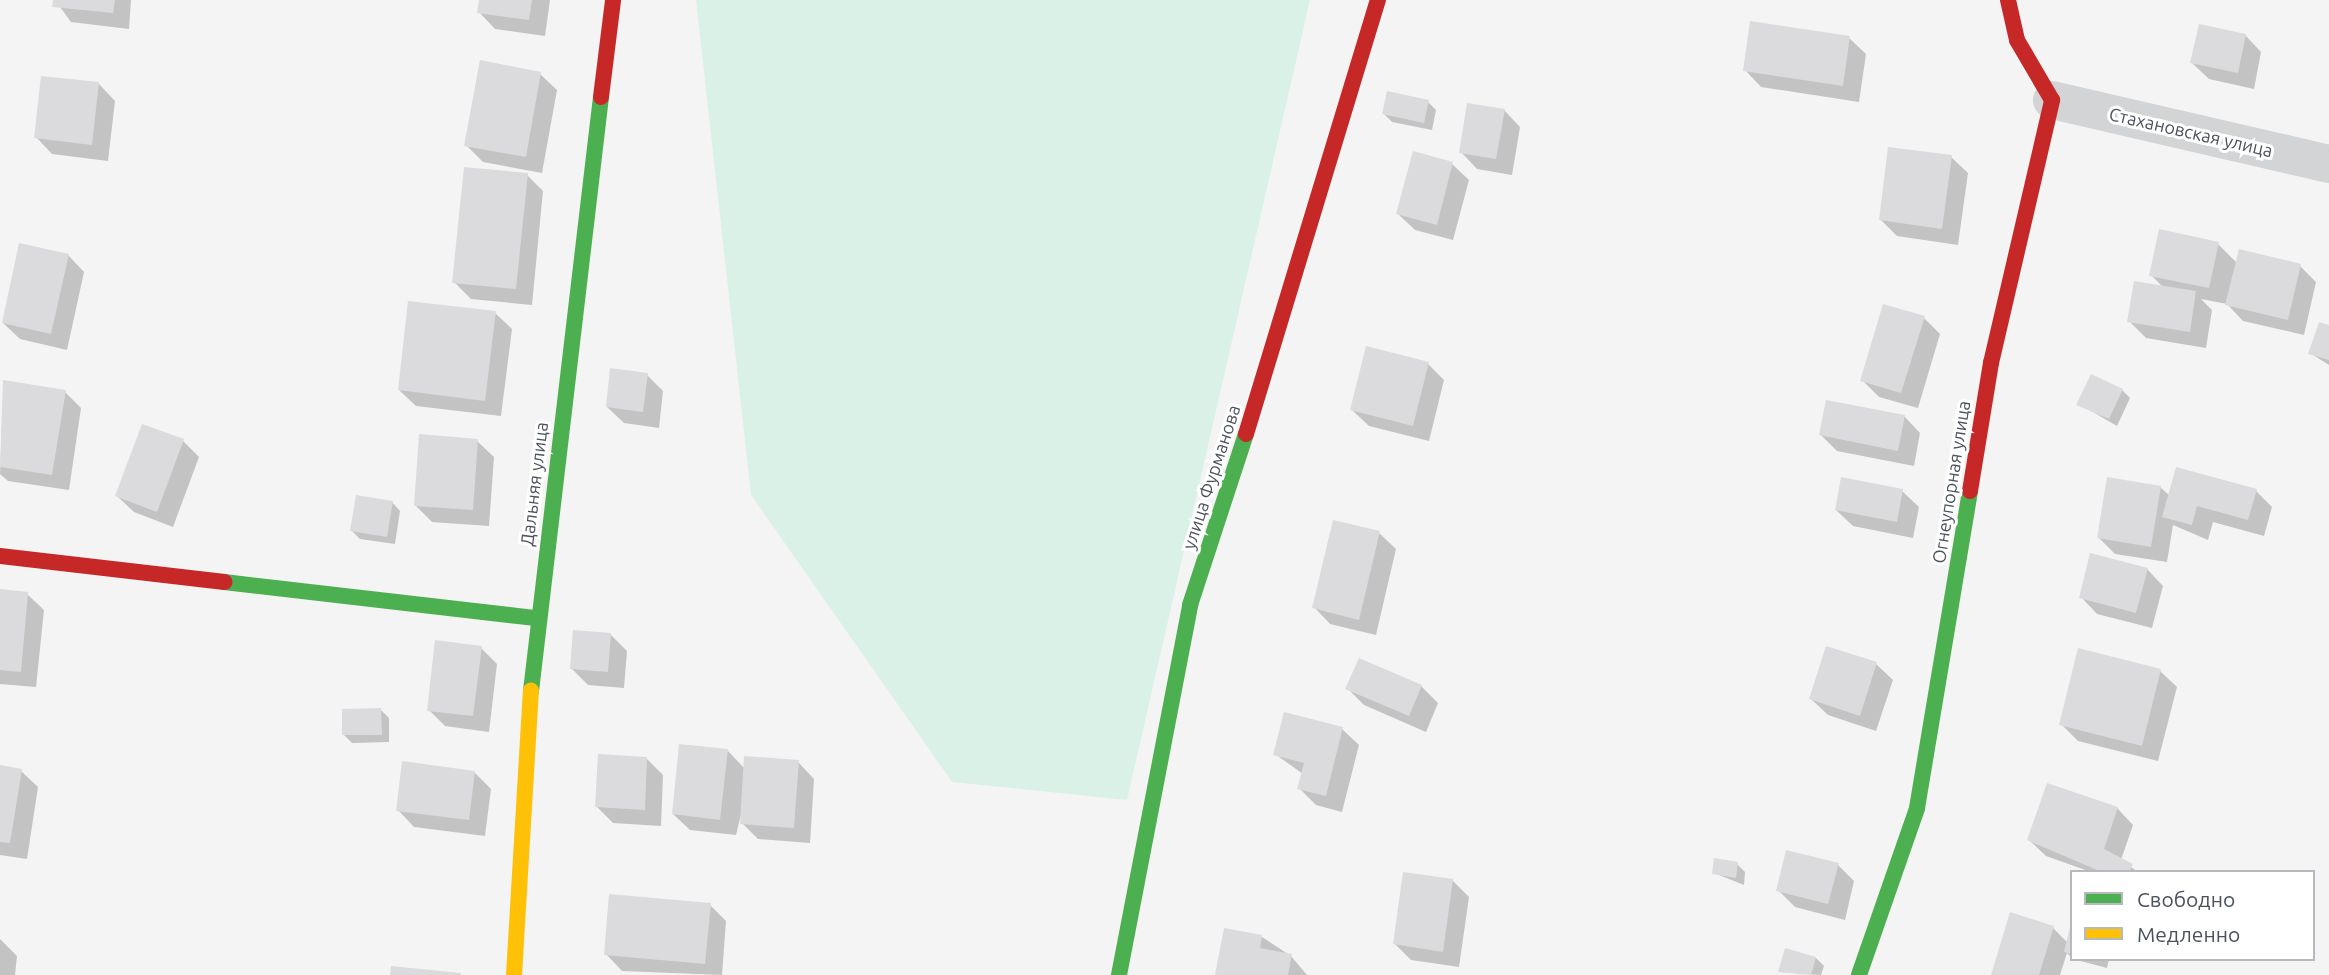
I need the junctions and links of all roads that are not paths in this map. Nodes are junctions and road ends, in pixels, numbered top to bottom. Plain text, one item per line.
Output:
1 (613, 0) edge
2 (1378, 0) edge
3 (2008, 0) edge
4 (2052, 100) junction
5 (2329, 164) edge
6 (0, 556) edge
7 (536, 618) junction
8 (514, 975) edge
9 (1119, 975) edge
10 (1859, 975) edge

1 - 7 street, Дальняя улица
2 - 9 street, улица Фурманова
3 - 4 street
4 - 5 street, Стахановская улица
4 - 10 street, Огнеупорная улица
6 - 7 street
7 - 8 street, Дальняя улица

